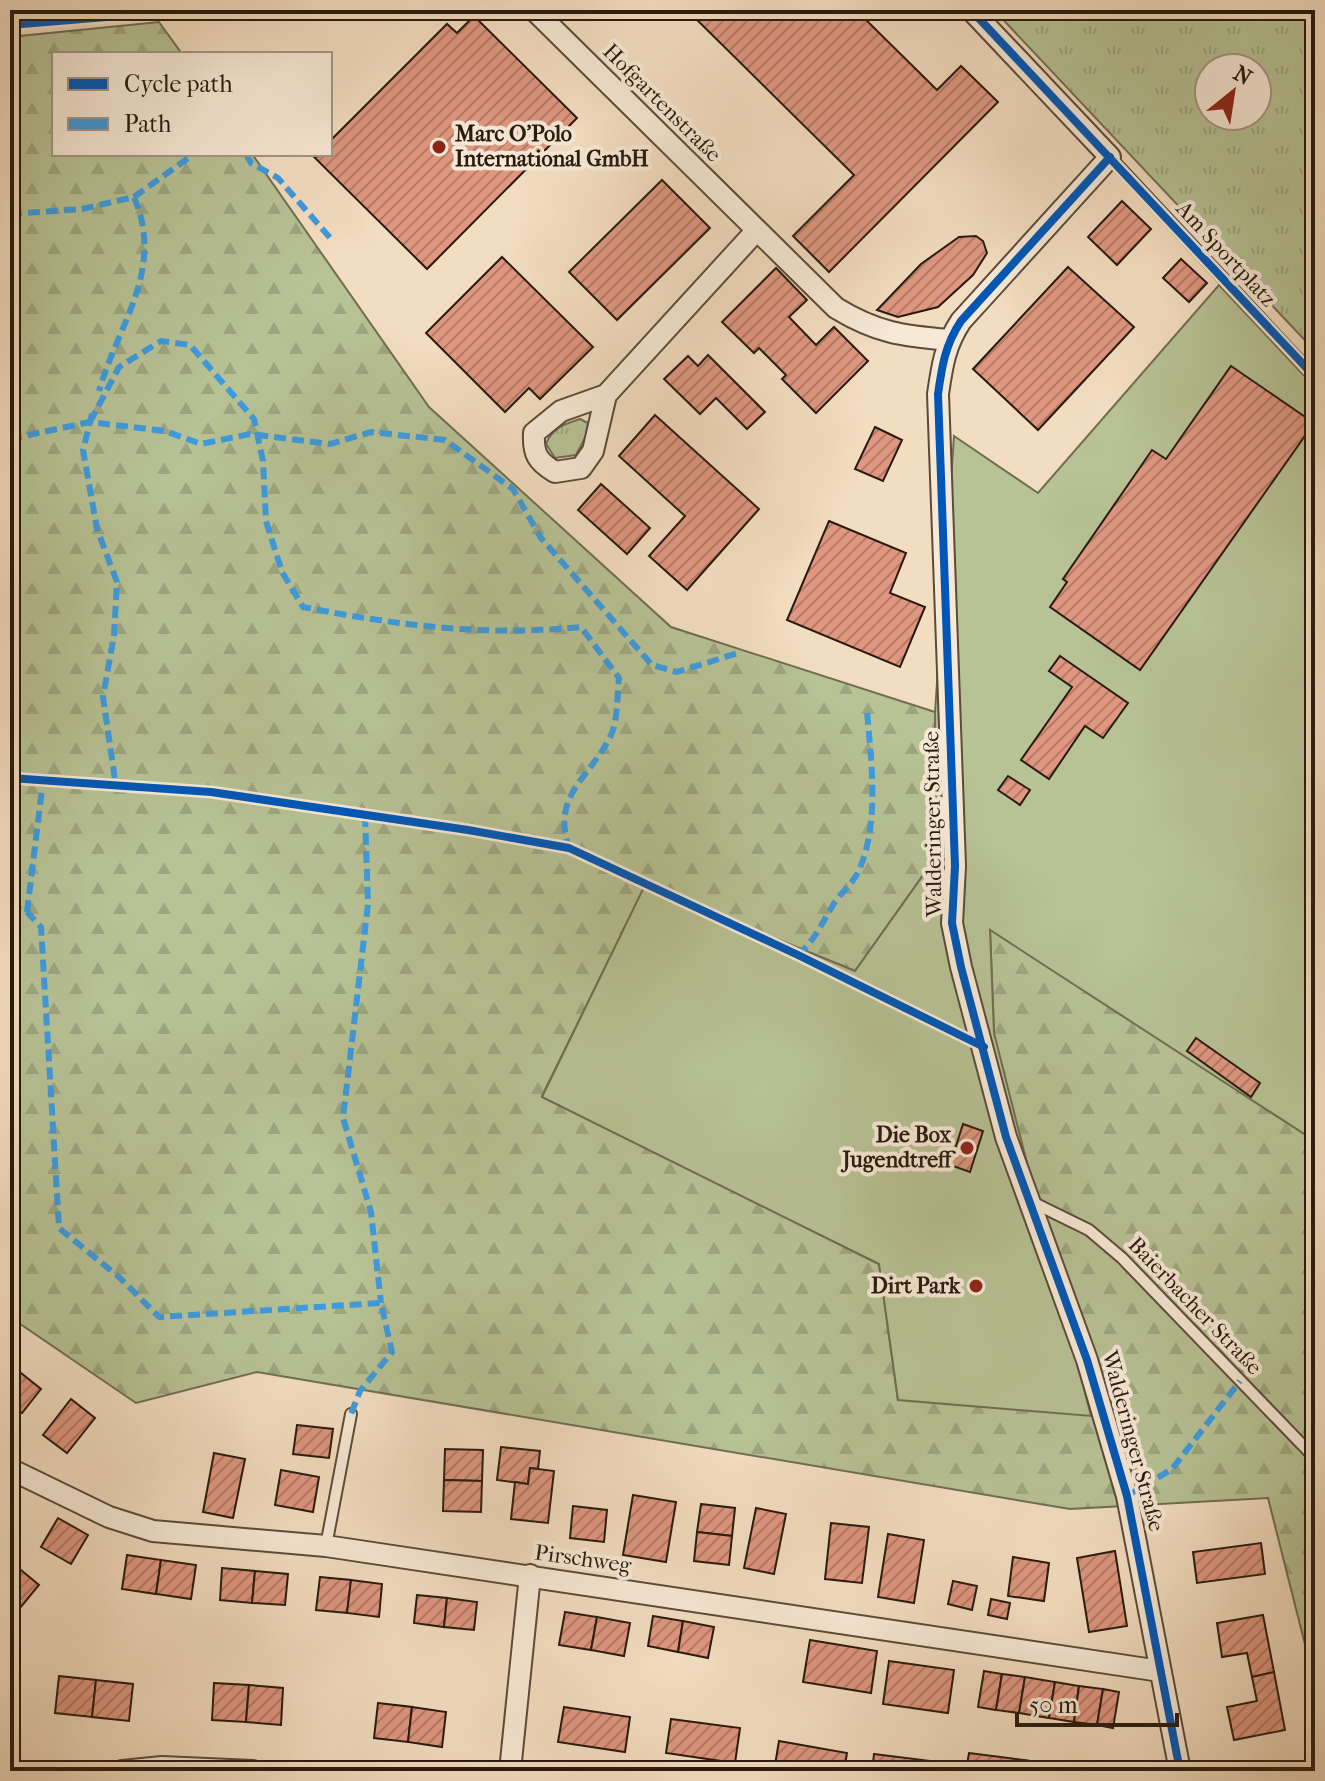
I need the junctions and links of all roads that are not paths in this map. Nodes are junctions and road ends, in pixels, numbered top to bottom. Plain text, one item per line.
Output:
1 (534, 10) edge
2 (971, 10) edge
3 (1110, 157) junction
4 (756, 231) junction
5 (949, 340) junction
6 (1315, 377) edge
7 (606, 395) dead end
8 (1032, 1202) junction
9 (351, 1414) dead end
10 (1315, 1458) edge
11 (10, 1469) edge
12 (326, 1546) junction
13 (530, 1575) junction
14 (1160, 1671) junction
15 (122, 1771) edge
16 (253, 1771) edge
17 (510, 1771) edge
18 (1180, 1771) edge

1 - 4 street, Hofgartenstraße
2 - 3 street
3 - 5 street, Walderinger Straße
3 - 6 lane, Am Sportplatz
4 - 5 street, Hofgartenstraße
4 - 7 street
5 - 8 street, Walderinger Straße
8 - 10 lane, Baierbacher Straße
8 - 14 street, Walderinger Straße
9 - 12 lane
11 - 12 street, Pirschweg
12 - 13 street, Pirschweg
13 - 14 street, Pirschweg
13 - 17 street
14 - 18 street, Walderinger Straße
15 - 16 street

